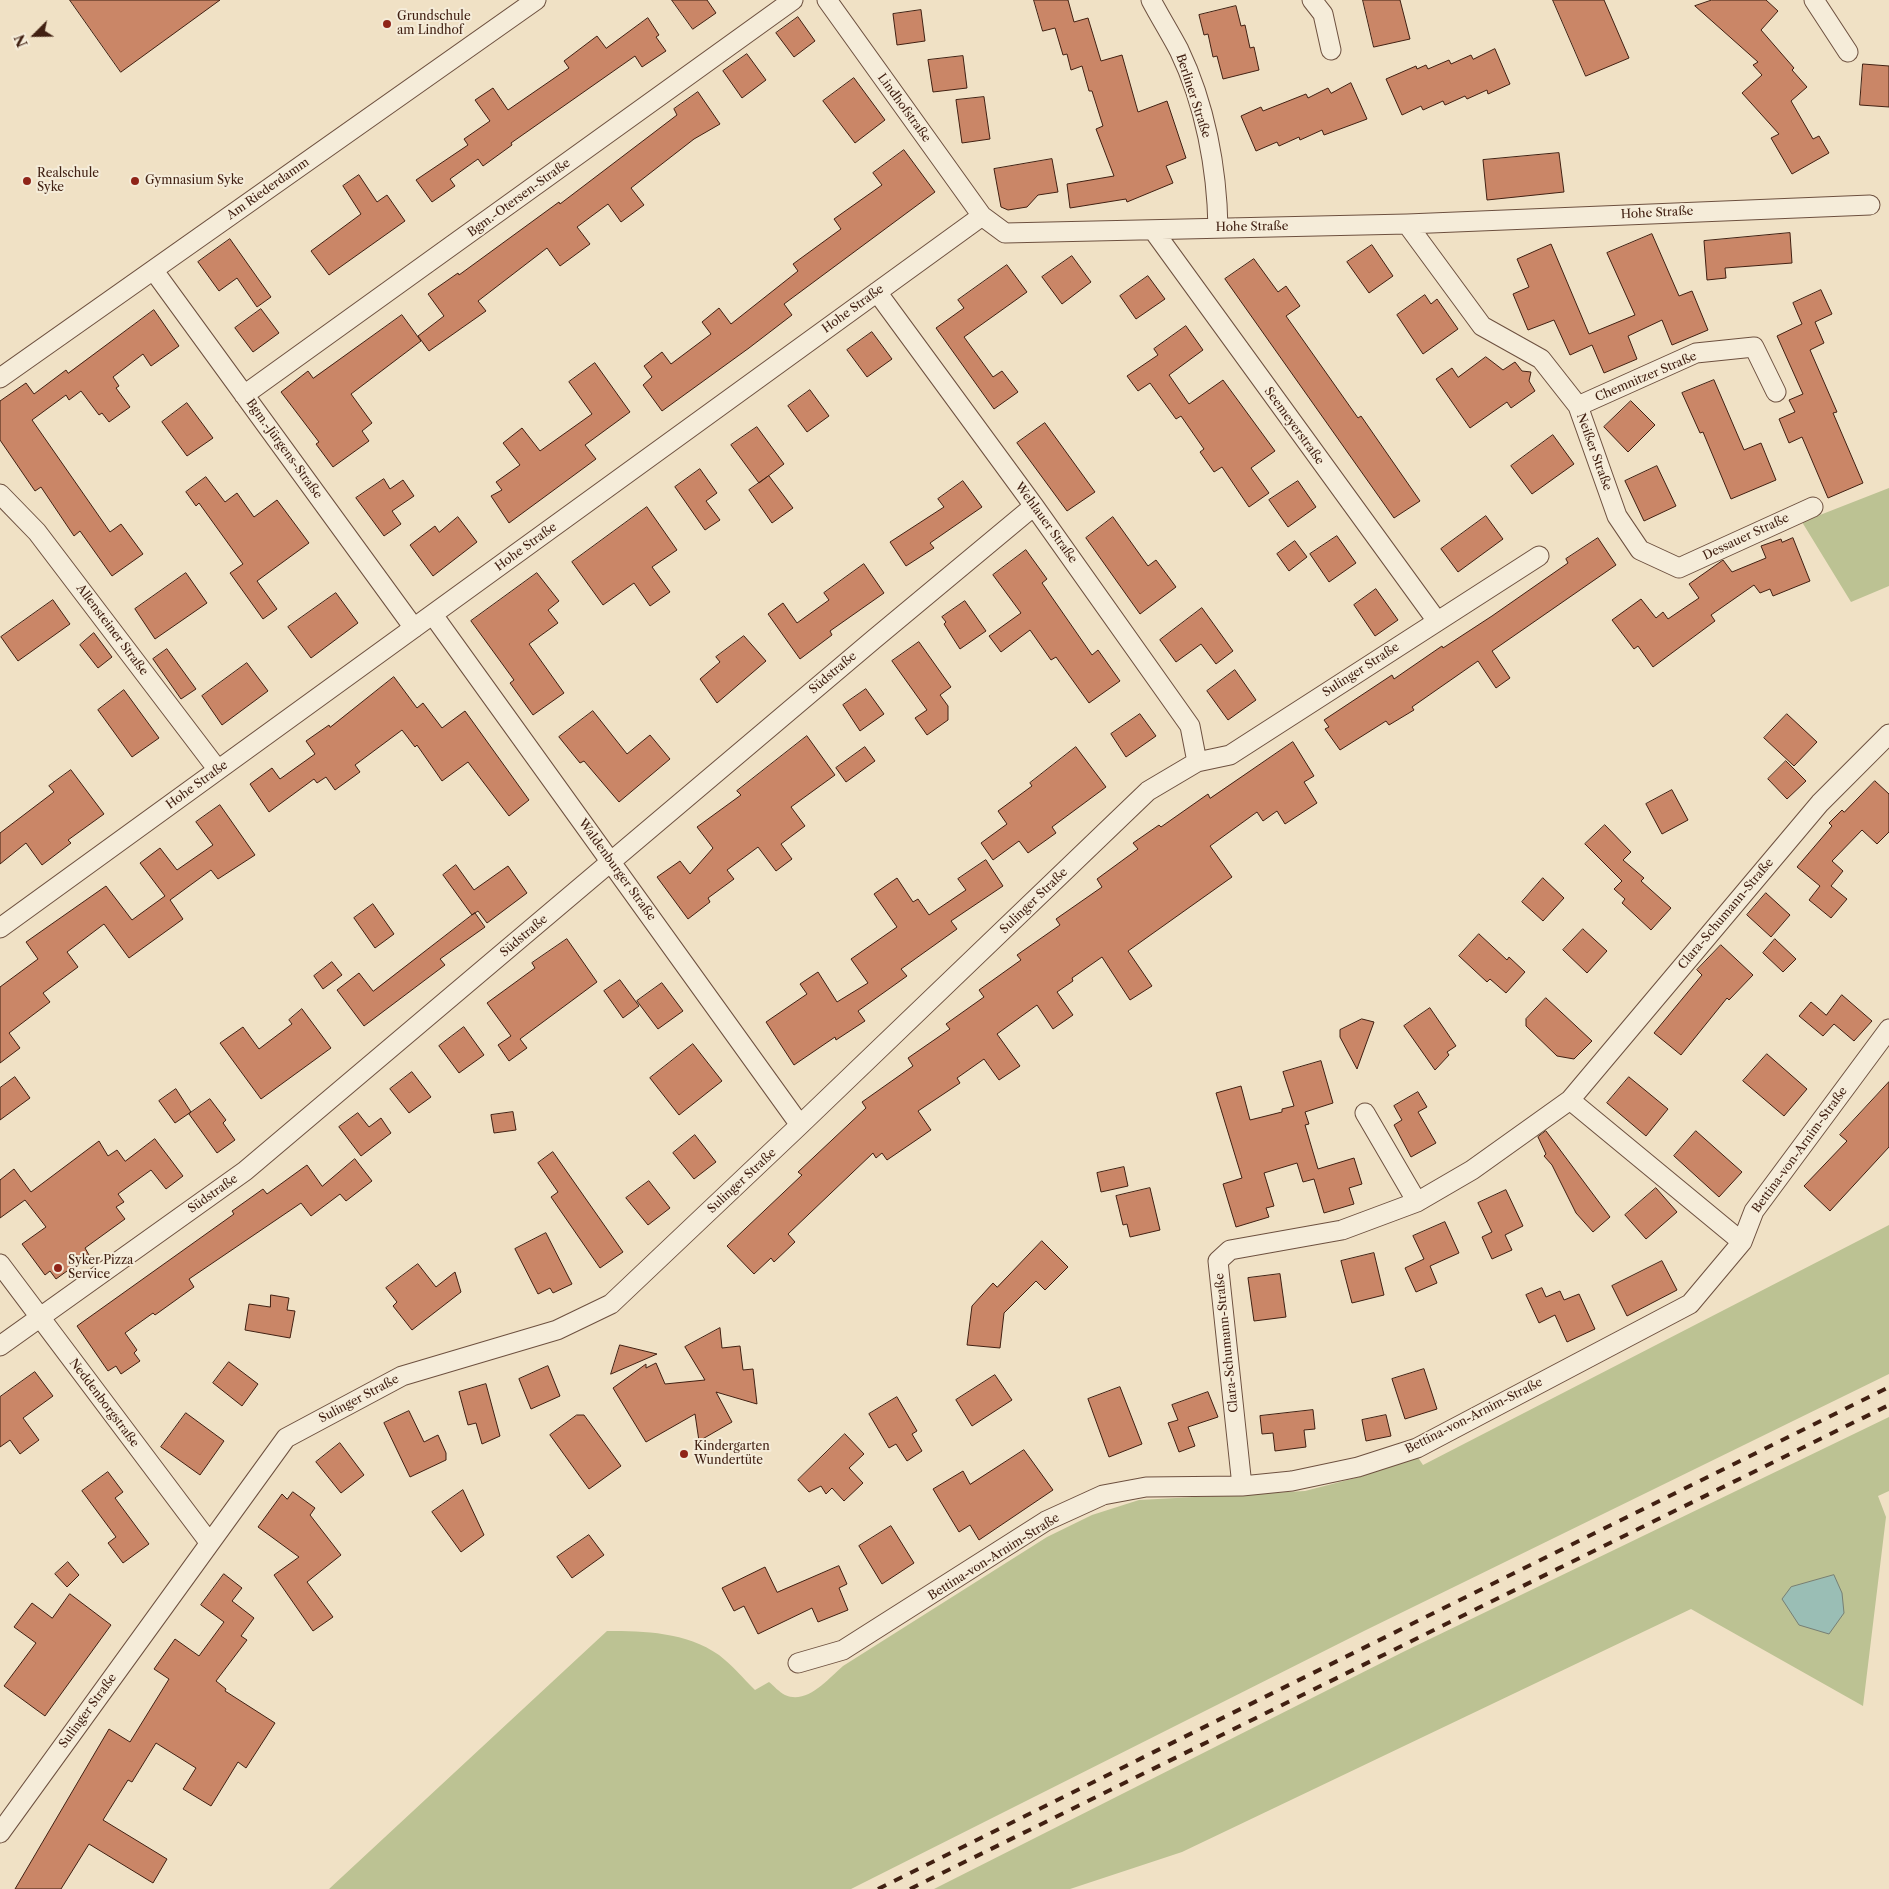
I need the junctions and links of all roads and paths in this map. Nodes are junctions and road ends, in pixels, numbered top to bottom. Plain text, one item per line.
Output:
1 (536, 0) edge
2 (793, 0) edge
3 (827, 0) edge
4 (1151, 0) edge
5 (1312, 0) edge
6 (1814, 0) edge
7 (1331, 50) dead end
8 (1848, 52) dead end
9 (1870, 205) dead end
10 (982, 216) junction
11 (1407, 224) junction
12 (1218, 228) junction
13 (1153, 230) junction
14 (154, 270) junction
15 (876, 292) junction
16 (0, 378) edge
17 (1776, 392) dead end
18 (244, 395) junction
19 (1578, 406) junction
20 (0, 494) edge
21 (1034, 506) junction
22 (1813, 506) dead end
23 (1539, 556) dead end
24 (1679, 568) joint
25 (433, 615) junction
26 (1437, 621) junction
27 (414, 628) junction
28 (1889, 734) edge
29 (1197, 762) junction
30 (218, 770) junction
31 (612, 862) junction
32 (0, 928) edge
33 (1889, 1029) edge
34 (1570, 1100) junction
35 (1365, 1113) dead end
36 (800, 1125) junction
37 (1417, 1202) junction
38 (1742, 1242) junction
39 (0, 1264) edge
40 (39, 1317) junction
41 (0, 1346) edge
42 (1242, 1486) junction
43 (209, 1542) junction
44 (798, 1662) dead end
45 (0, 1833) edge

1 - 14 street, Am Riederdamm
2 - 18 street, Bgm.-Otersen-Straße
3 - 10 street, Lindhofstraße
4 - 12 street, Berliner Straße
5 - 7 street
6 - 8 street
9 - 11 street, Hohe Straße
10 - 13 street, Hohe Straße
10 - 15 street, Hohe Straße
11 - 12 street, Hohe Straße
11 - 19 street, Neißer Straße
12 - 13 street, Hohe Straße
13 - 26 street, Seemeyerstraße
14 - 16 street, Am Riederdamm
14 - 18 street, Bgm.-Jürgens-Straße
15 - 21 street, Wehlauer Straße
15 - 25 street, Hohe Straße
17 - 19 street, Chemnitzer Straße
18 - 27 street, Bgm.-Jürgens-Straße
19 - 24 street, Neißer Straße
20 - 30 street, Allensteiner Straße
21 - 29 street, Wehlauer Straße
21 - 31 street, Südstraße
22 - 24 street, Dessauer Straße
23 - 26 street, Sulinger Straße
25 - 27 street, Hohe Straße
25 - 31 street, Waldenburger Straße
26 - 29 street, Sulinger Straße
27 - 30 street, Hohe Straße
28 - 34 street, Clara-Schumann-Straße
29 - 36 street, Sulinger Straße
30 - 32 street, Hohe Straße
31 - 36 street, Waldenburger Straße
31 - 40 street, Südstraße
33 - 38 street, Bettina-von-Arnim-Straße
34 - 37 street, Clara-Schumann-Straße
34 - 38 street
35 - 37 street
36 - 43 street, Sulinger Straße
37 - 42 street, Clara-Schumann-Straße
38 - 42 street, Bettina-von-Arnim-Straße
39 - 40 street, Neddenborgstraße
40 - 41 street, Südstraße
40 - 43 street, Neddenborgstraße
42 - 44 street, Bettina-von-Arnim-Straße
43 - 45 street, Sulinger Straße

